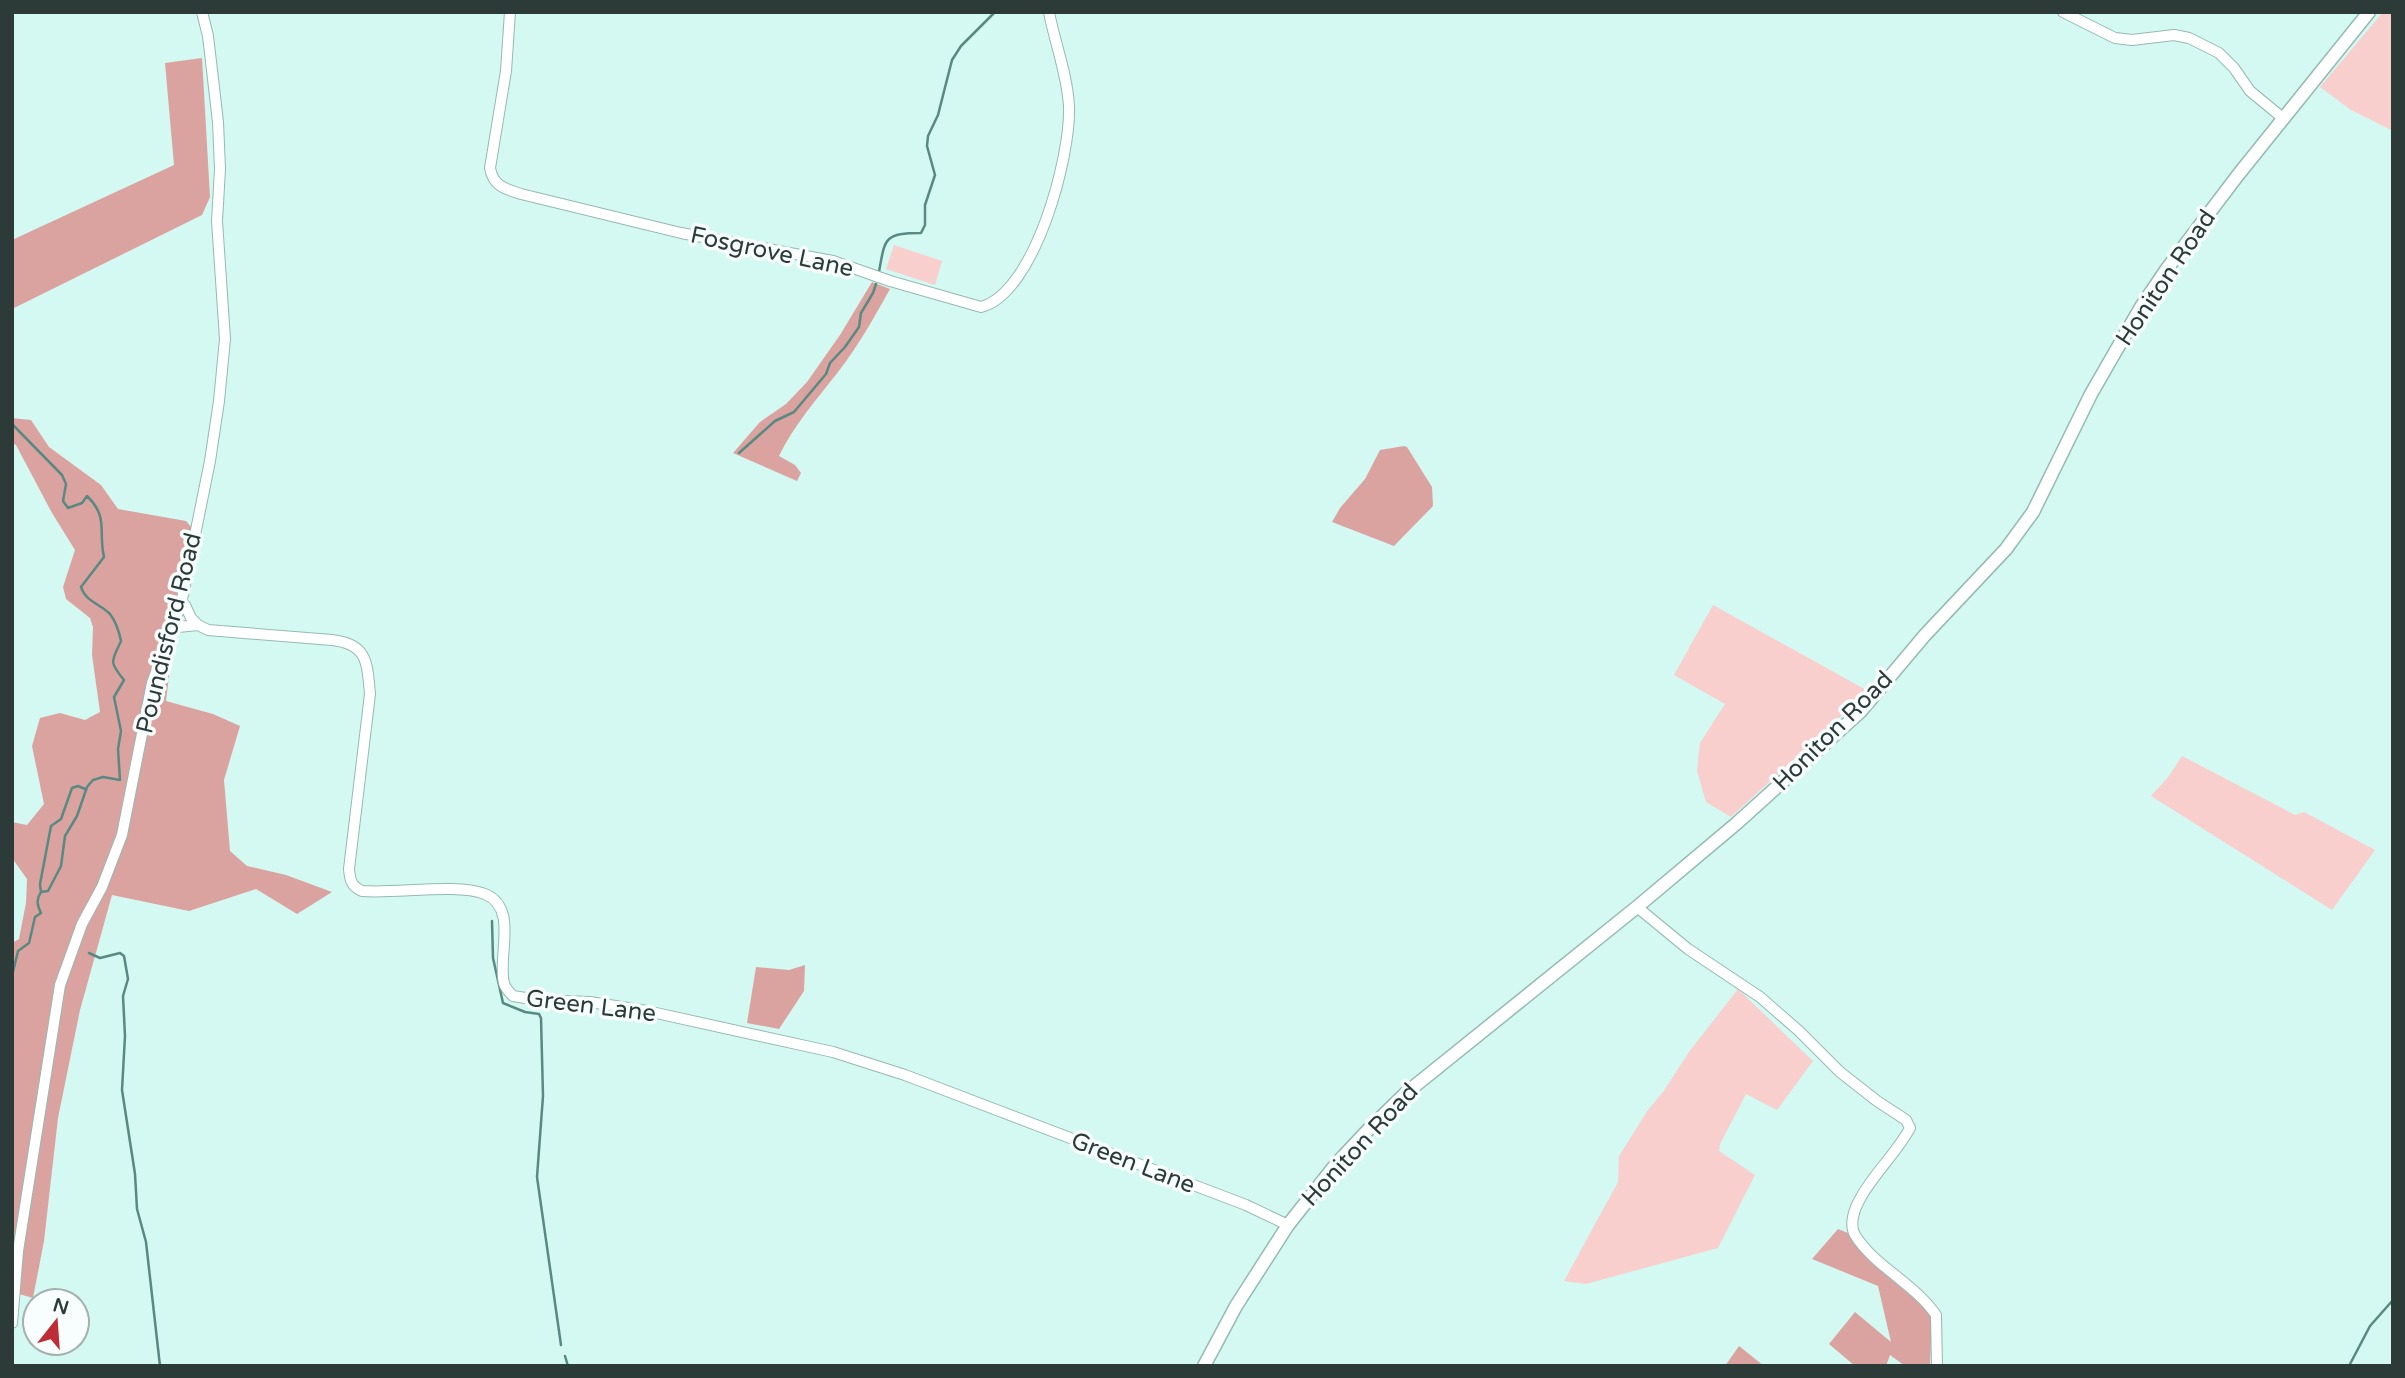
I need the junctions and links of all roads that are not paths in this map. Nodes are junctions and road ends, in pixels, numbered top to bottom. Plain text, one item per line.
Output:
1 (202, 12) edge
2 (510, 12) edge
3 (1049, 12) edge
4 (2063, 12) edge
5 (2369, 12) edge
6 (2284, 119) junction
7 (181, 604) junction
8 (198, 625) junction
9 (169, 635) junction
10 (1637, 907) junction
11 (1288, 1225) junction
12 (12, 1323) edge
13 (1204, 1366) edge
14 (1937, 1366) edge

1 - 7 street, Poundisford Road
2 - 3 street, Fosgrove Lane
4 - 6 street
5 - 6 main road, Honiton Road
6 - 10 main road, Honiton Road
7 - 8 street
7 - 9 street, Poundisford Road
8 - 9 street
8 - 11 street, Green Lane
9 - 12 street, Poundisford Road
10 - 11 main road, Honiton Road
10 - 14 street
11 - 13 main road, Honiton Road

